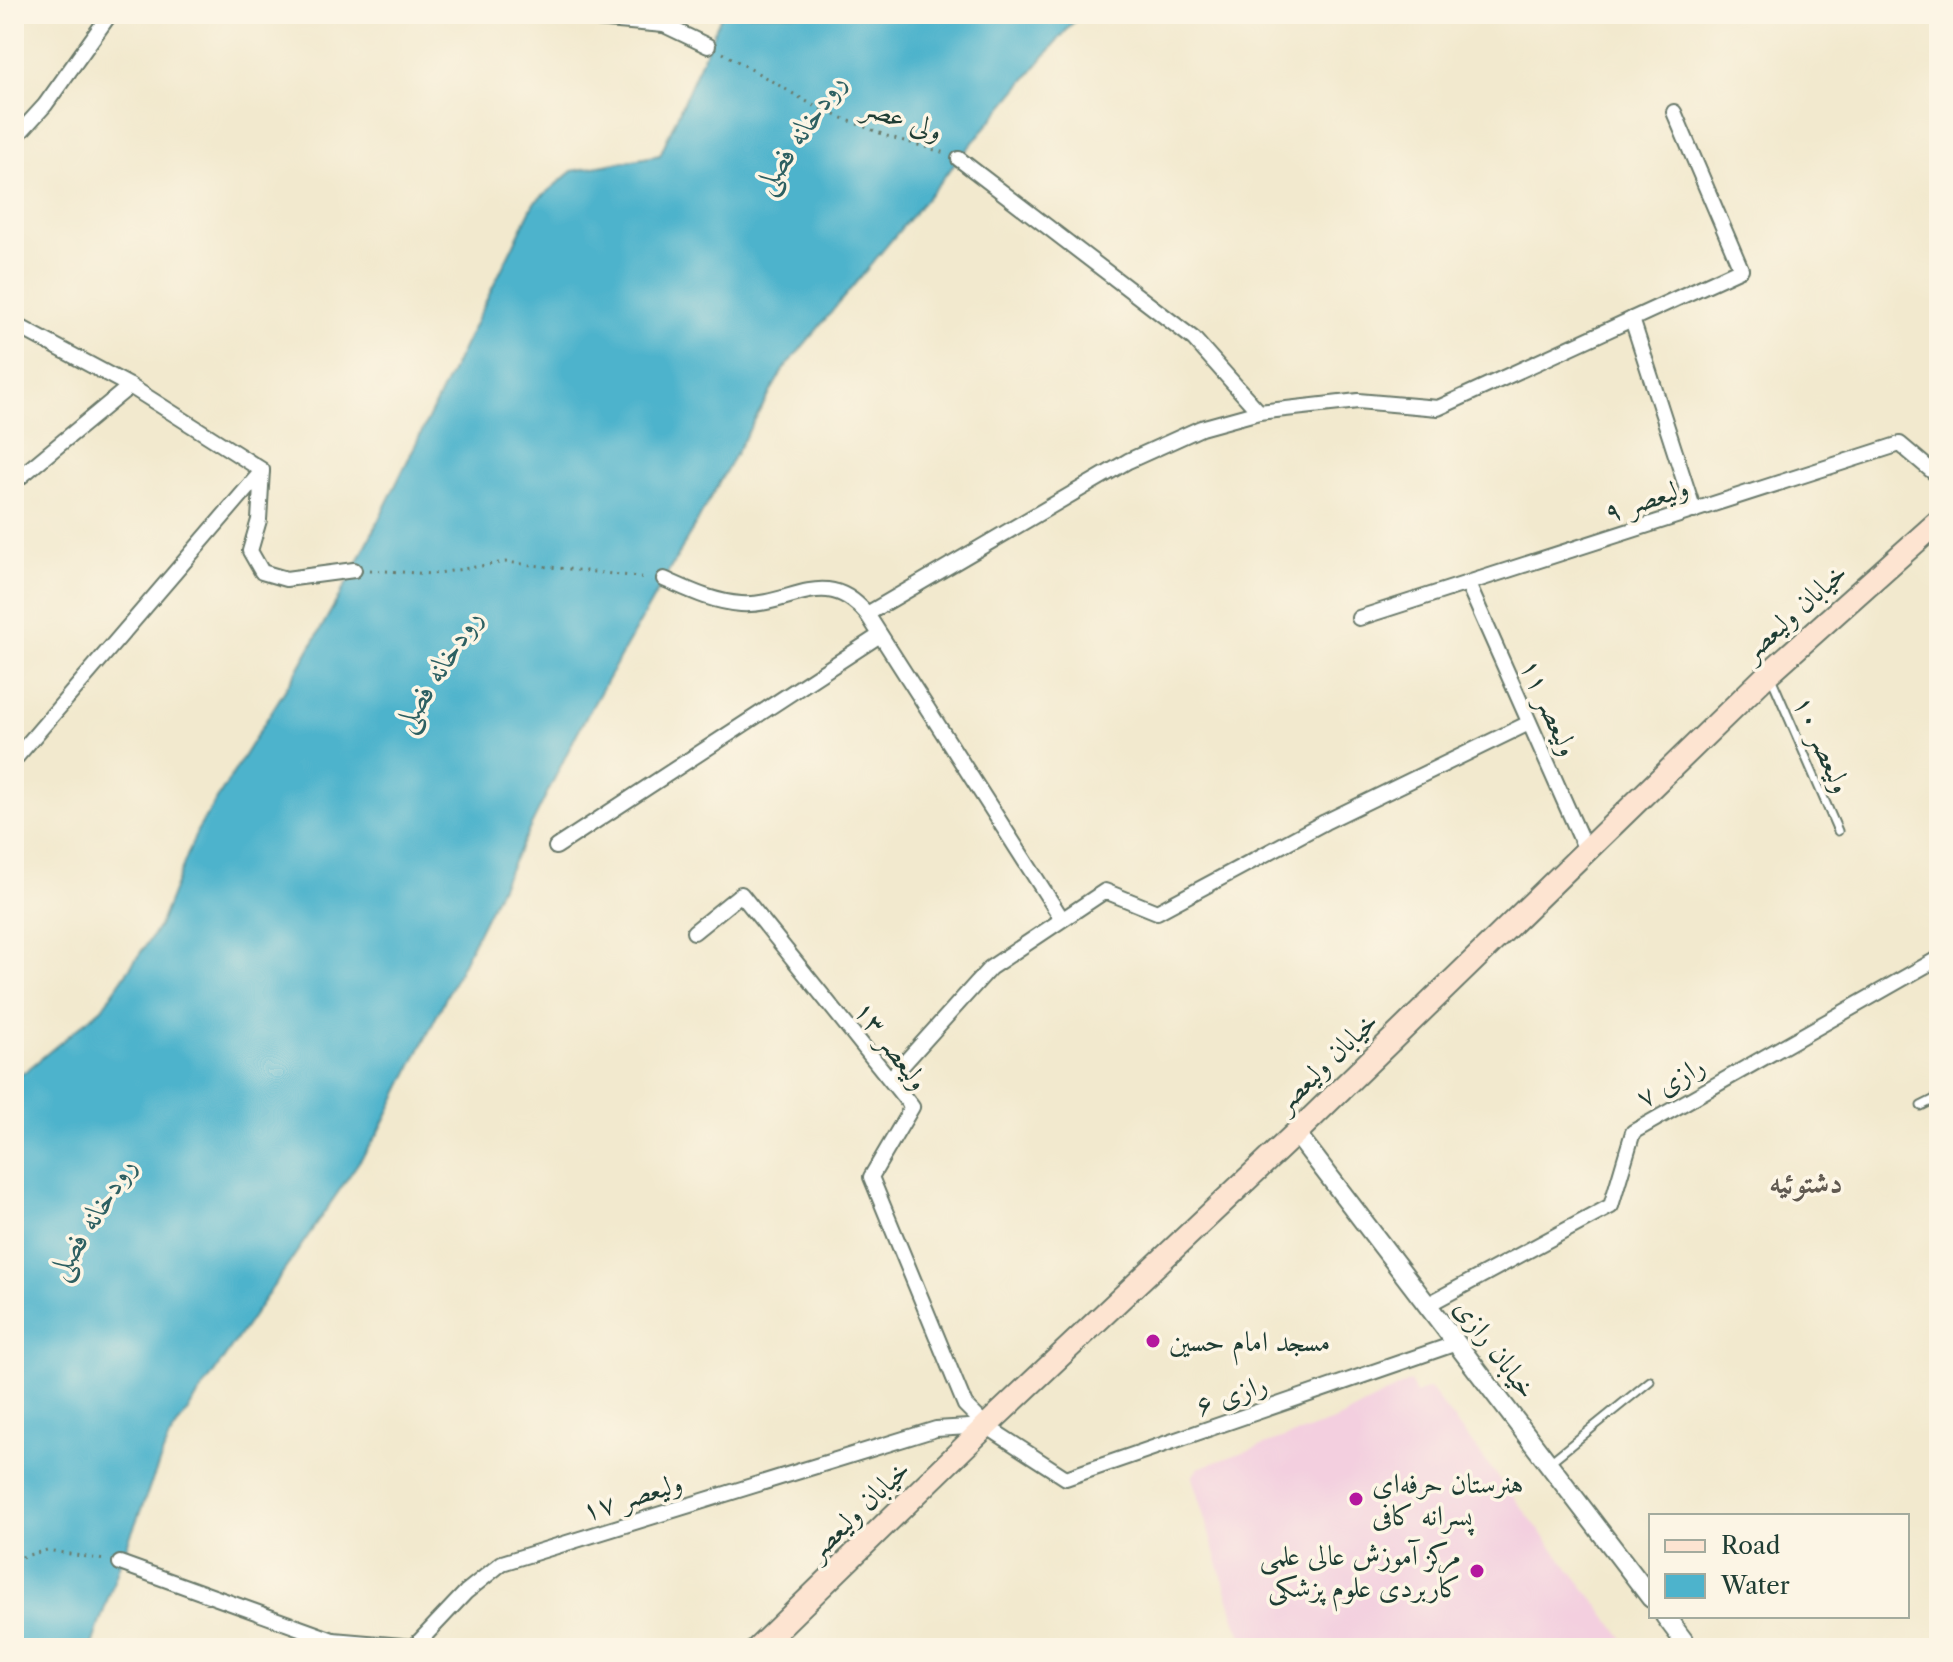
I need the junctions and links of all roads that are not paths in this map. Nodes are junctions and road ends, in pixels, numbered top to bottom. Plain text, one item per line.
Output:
1 (110, 14) edge
2 (585, 14) edge
3 (661, 19) edge
4 (708, 46) road end
5 (1674, 112) dead end
6 (14, 139) edge
7 (959, 159) road end
8 (1632, 319) junction
9 (14, 324) edge
10 (130, 386) junction
11 (1259, 412) junction
12 (262, 470) junction
13 (1939, 477) edge
14 (14, 482) edge
15 (1694, 511) junction
16 (1939, 521) edge
17 (354, 570) road end
18 (664, 579) road end
19 (1468, 584) junction
20 (867, 614) junction
21 (1359, 618) dead end
22 (880, 635) junction
23 (1769, 673) junction
24 (1529, 723) junction
25 (14, 760) edge
26 (1838, 831) dead end
27 (556, 847) dead end
28 (1586, 850) junction
29 (1062, 919) junction
30 (694, 932) dead end
31 (1939, 958) edge
32 (890, 1079) junction
33 (1939, 1097) edge
34 (1921, 1106) dead end
35 (1296, 1133) junction
36 (1427, 1305) junction
37 (1457, 1343) junction
38 (1650, 1381) dead end
39 (986, 1426) junction
40 (1548, 1463) junction
41 (120, 1563) road end
42 (1649, 1595) edge
43 (1666, 1618) edge
44 (338, 1644) edge
45 (758, 1648) edge
46 (1689, 1648) edge

1 - 6 street
2 - 3 street
3 - 4 street
5 - 8 street
7 - 11 street
8 - 11 street
8 - 15 street
9 - 10 street
10 - 12 street
10 - 14 street
11 - 20 street
12 - 17 street
12 - 25 street
13 - 15 street, ولیعصر ۹
15 - 19 street, ولیعصر ۹
16 - 23 main road, خیابان ولیعصر
18 - 20 street
19 - 21 street, ولیعصر ۹
19 - 24 street, ولیعصر ۱۱
20 - 22 street
22 - 27 street
22 - 29 street
23 - 26 lane, ولیعصر ۱۰
23 - 28 main road, خیابان ولیعصر
24 - 28 street, ولیعصر ۱۱
24 - 29 street
28 - 35 main road, خیابان ولیعصر
29 - 32 street
30 - 32 street, ولیعصر ۱۳
31 - 36 street, رازی ۷
32 - 39 street, ولیعصر ۱۳
33 - 34 lane
35 - 36 street, خیابان رازی
35 - 39 main road, خیابان ولیعصر
36 - 37 street, خیابان رازی
37 - 39 street, رازی ۶
37 - 40 street, خیابان رازی
38 - 40 lane
39 - 44 street, ولیعصر ۱۷
39 - 45 main road, خیابان ولیعصر
40 - 42 street, خیابان رازی
41 - 44 street, ولیعصر ۱۷
43 - 46 street

